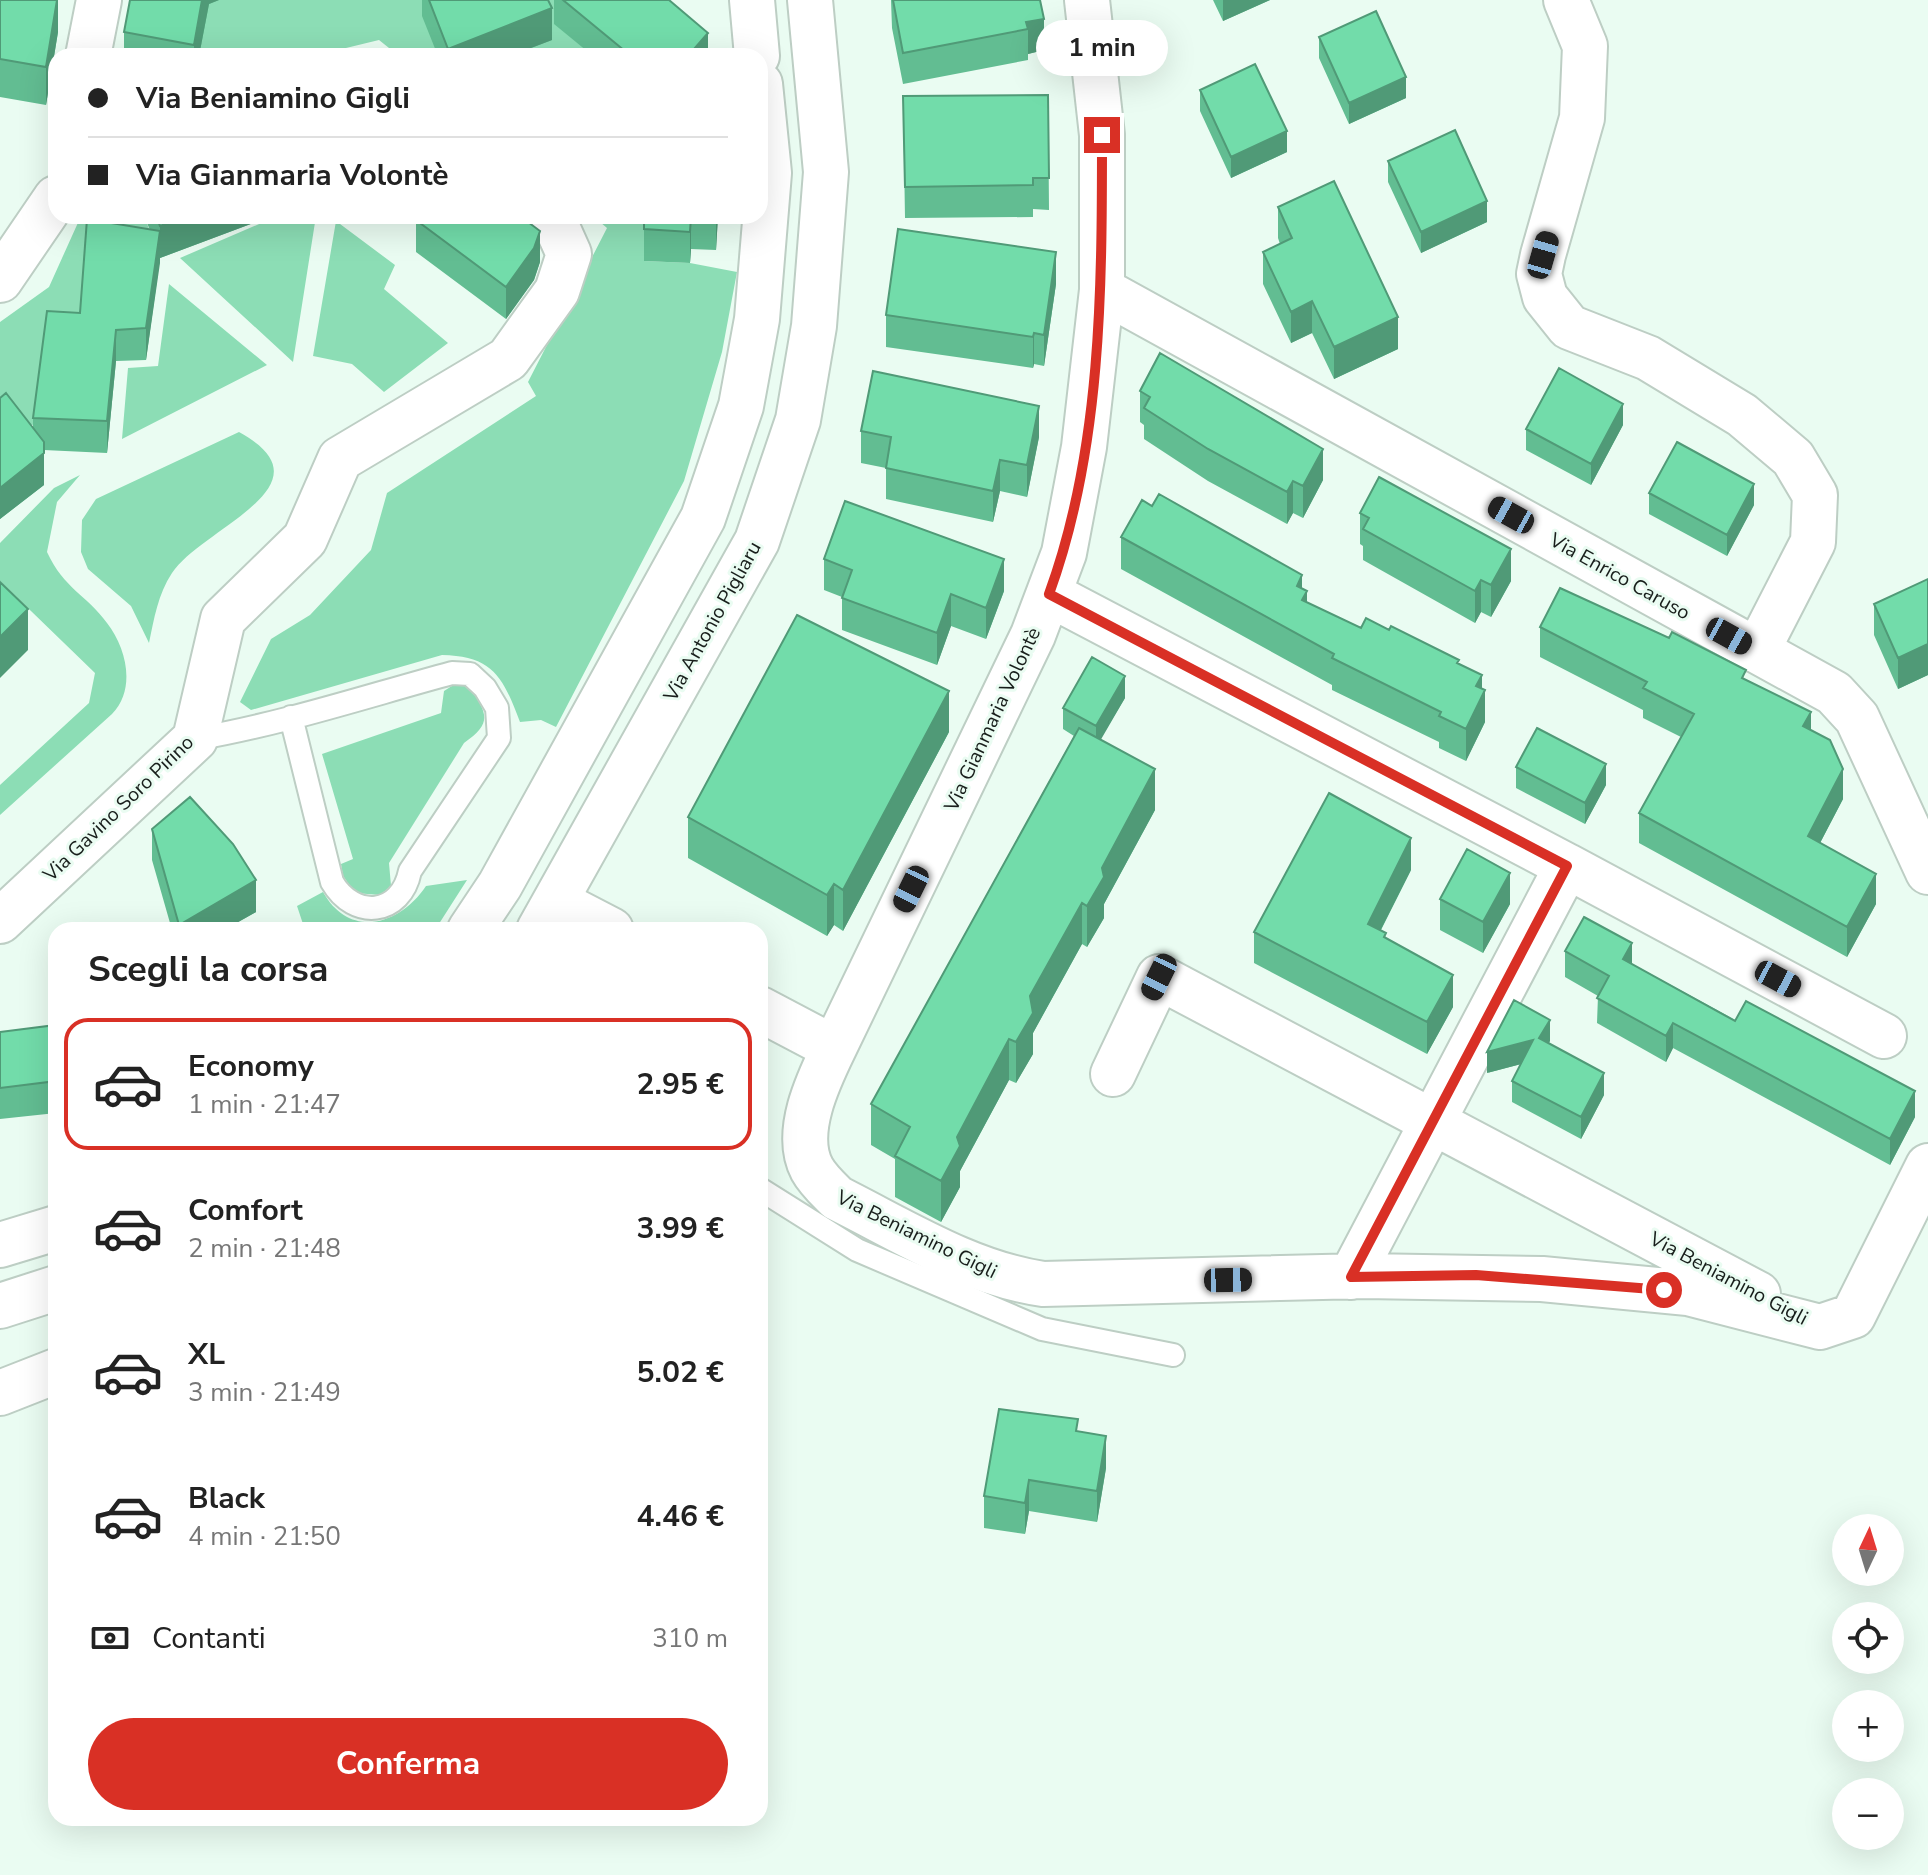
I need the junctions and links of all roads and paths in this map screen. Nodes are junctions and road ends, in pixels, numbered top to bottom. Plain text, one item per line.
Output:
1 (99, 0) edge
2 (752, 0) edge
3 (810, 0) edge
4 (1087, 0) edge
5 (1574, 5) edge
6 (90, 48) edge
7 (756, 48) edge
8 (768, 163) edge
9 (768, 185) edge
10 (48, 210) edge
11 (556, 224) edge
12 (765, 224) edge
13 (0, 280) edge
14 (1102, 290) junction
15 (1049, 594) junction
16 (1757, 651) junction
17 (291, 717) junction
18 (195, 739) junction
19 (1567, 866) junction
20 (1928, 872) edge
21 (548, 916) edge
22 (0, 921) edge
23 (475, 922) edge
24 (574, 922) edge
25 (768, 1015) edge
26 (1884, 1036) dead end
27 (834, 1048) junction
28 (1113, 1074) dead end
29 (1431, 1121) junction
30 (1928, 1166) edge
31 (768, 1194) edge
32 (48, 1230) edge
33 (0, 1245) edge
34 (1351, 1277) junction
35 (48, 1291) edge
36 (0, 1306) edge
37 (1820, 1327) junction
38 (1173, 1355) dead end
39 (48, 1374) edge
40 (0, 1393) edge

1 - 6 street
2 - 7 street
3 - 21 street, Via Antonio Pigliaru
4 - 14 street, Via Gianmaria Volontè
5 - 16 street
8 - 9 street
10 - 13 street
11 - 18 street, Via Gavino Soro Pirino
12 - 23 street
14 - 15 street, Via Gianmaria Volontè
14 - 16 street, Via Enrico Caruso
15 - 19 street
15 - 27 street, Via Gianmaria Volontè
16 - 20 street, Via Enrico Caruso
17 - 17 lane
17 - 18 lane
18 - 22 street, Via Gavino Soro Pirino
19 - 26 street
19 - 29 street
21 - 24 street
25 - 27 street
27 - 34 street, Via Beniamino Gigli
28 - 29 street, Via Beniamino Gigli
29 - 34 street
29 - 37 street, Via Beniamino Gigli
30 - 37 street
31 - 38 lane
32 - 33 street
34 - 37 street, Via Beniamino Gigli
35 - 36 street
39 - 40 street

